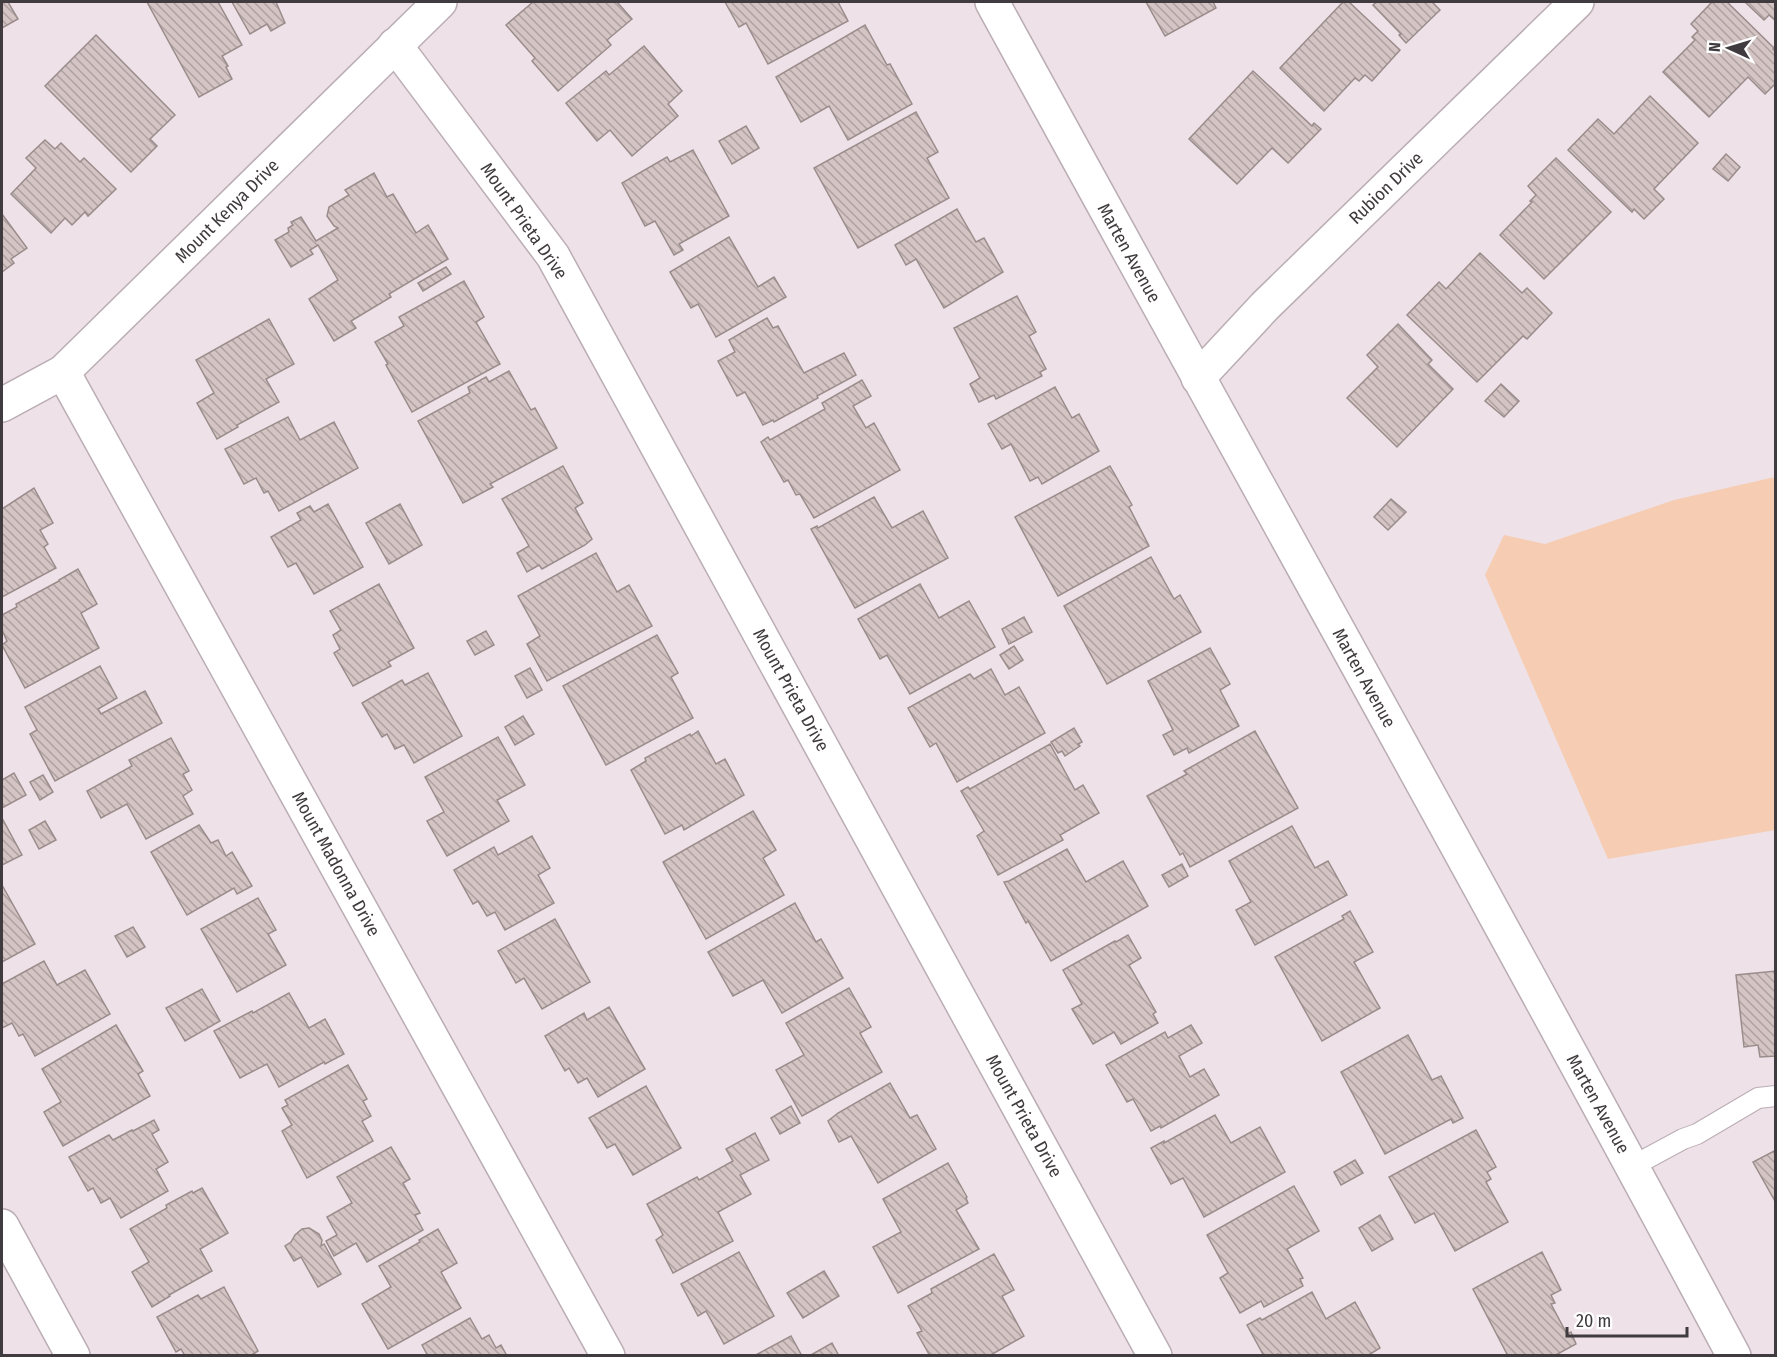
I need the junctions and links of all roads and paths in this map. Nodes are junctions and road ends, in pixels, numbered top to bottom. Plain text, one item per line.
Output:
1 (440, 2) edge
2 (992, 2) edge
3 (1577, 2) edge
4 (395, 45) junction
5 (63, 372) junction
6 (1198, 378) junction
7 (2, 405) edge
8 (1776, 1096) edge
9 (1633, 1166) junction
10 (2, 1226) edge
11 (73, 1356) edge
12 (608, 1356) edge
13 (1155, 1356) edge
14 (1734, 1356) edge

1 - 4 street, Mount Kenya Drive
2 - 6 street, Marten Avenue
3 - 6 street, Rubion Drive
4 - 5 street, Mount Kenya Drive
4 - 13 street, Mount Prieta Drive
5 - 7 street, Mount Kenya Drive
5 - 12 street, Mount Madonna Drive
6 - 9 street, Marten Avenue
8 - 9 lane
9 - 14 street, Marten Avenue
10 - 11 street

